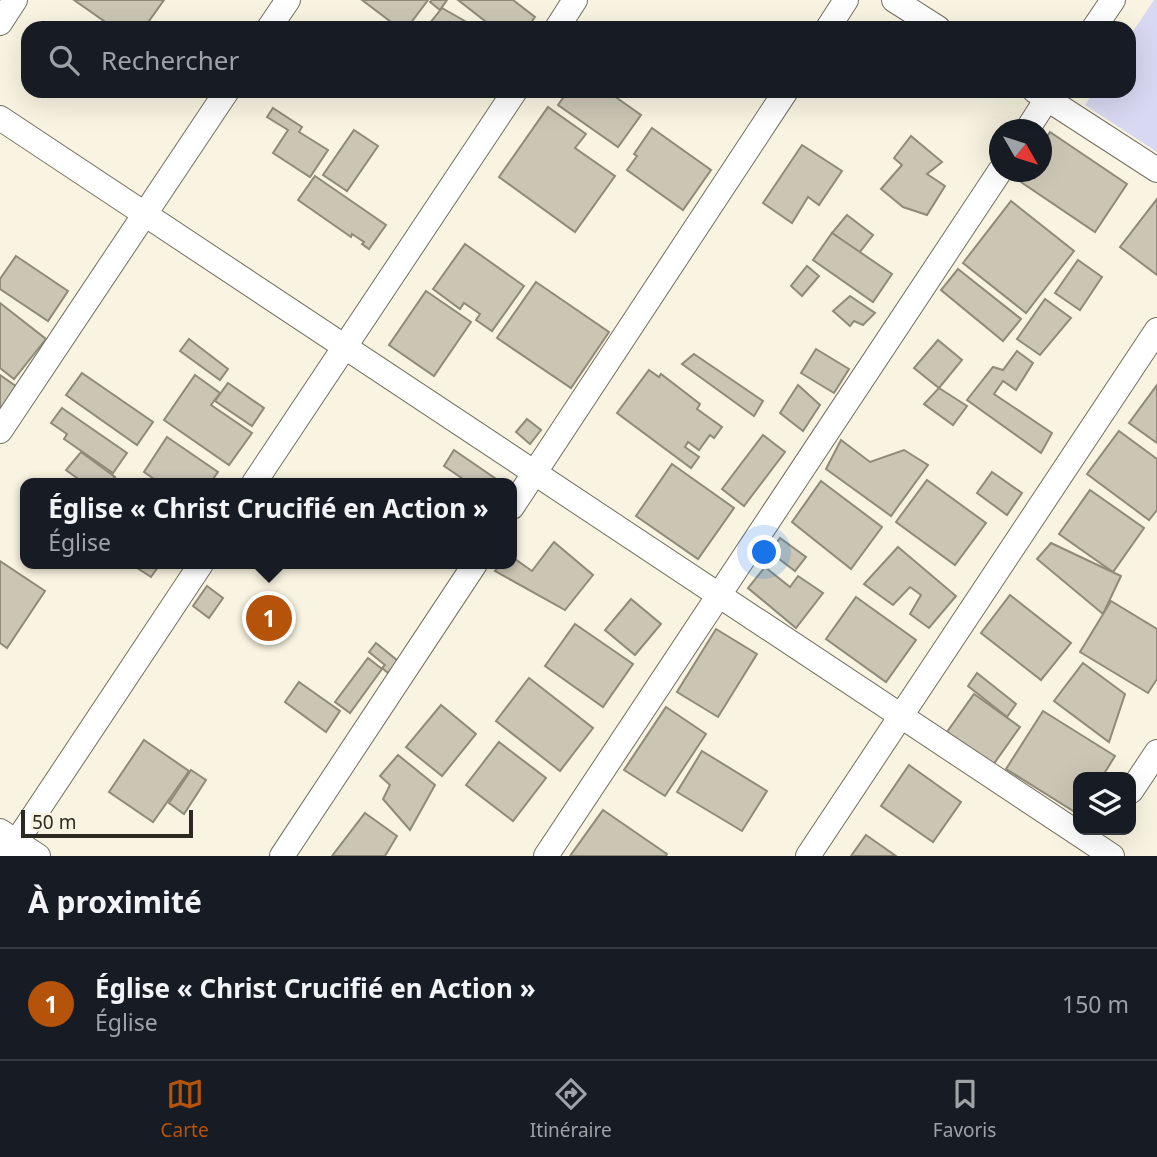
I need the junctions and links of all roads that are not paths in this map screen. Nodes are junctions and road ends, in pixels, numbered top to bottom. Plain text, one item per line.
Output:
1 (15, 0) edge
2 (288, 0) edge
3 (575, 0) edge
4 (846, 0) edge
5 (894, 0) edge
6 (1113, 0) edge
7 (274, 21) edge
8 (562, 21) edge
9 (832, 21) edge
10 (926, 21) edge
11 (1099, 21) edge
12 (0, 23) edge
13 (222, 98) edge
14 (510, 98) edge
15 (781, 98) edge
16 (1043, 98) edge
17 (1051, 98) edge
18 (0, 118) edge
19 (1032, 119) edge
20 (1157, 170) edge
21 (992, 182) edge
22 (145, 214) junction
23 (1157, 330) edge
24 (345, 347) junction
25 (0, 431) edge
26 (535, 473) junction
27 (257, 478) edge
28 (517, 500) edge
29 (198, 569) edge
30 (472, 569) edge
31 (719, 595) junction
32 (901, 716) junction
33 (1157, 752) edge
34 (1136, 784) edge
35 (8, 843) edge
36 (1100, 847) edge
37 (38, 856) edge
38 (282, 856) edge
39 (546, 856) edge
40 (808, 856) edge

1 - 12 street
2 - 7 street
3 - 8 street
4 - 9 street
5 - 10 street
6 - 11 street
13 - 22 street
14 - 24 street
15 - 26 street
16 - 19 street
17 - 20 street
18 - 22 street
21 - 31 street
22 - 24 street
22 - 25 street
23 - 32 street
24 - 26 street
24 - 27 street
26 - 28 street
26 - 31 street
29 - 35 street
30 - 38 street
31 - 32 street
31 - 39 street
32 - 36 street
32 - 40 street
33 - 34 street
35 - 37 street

